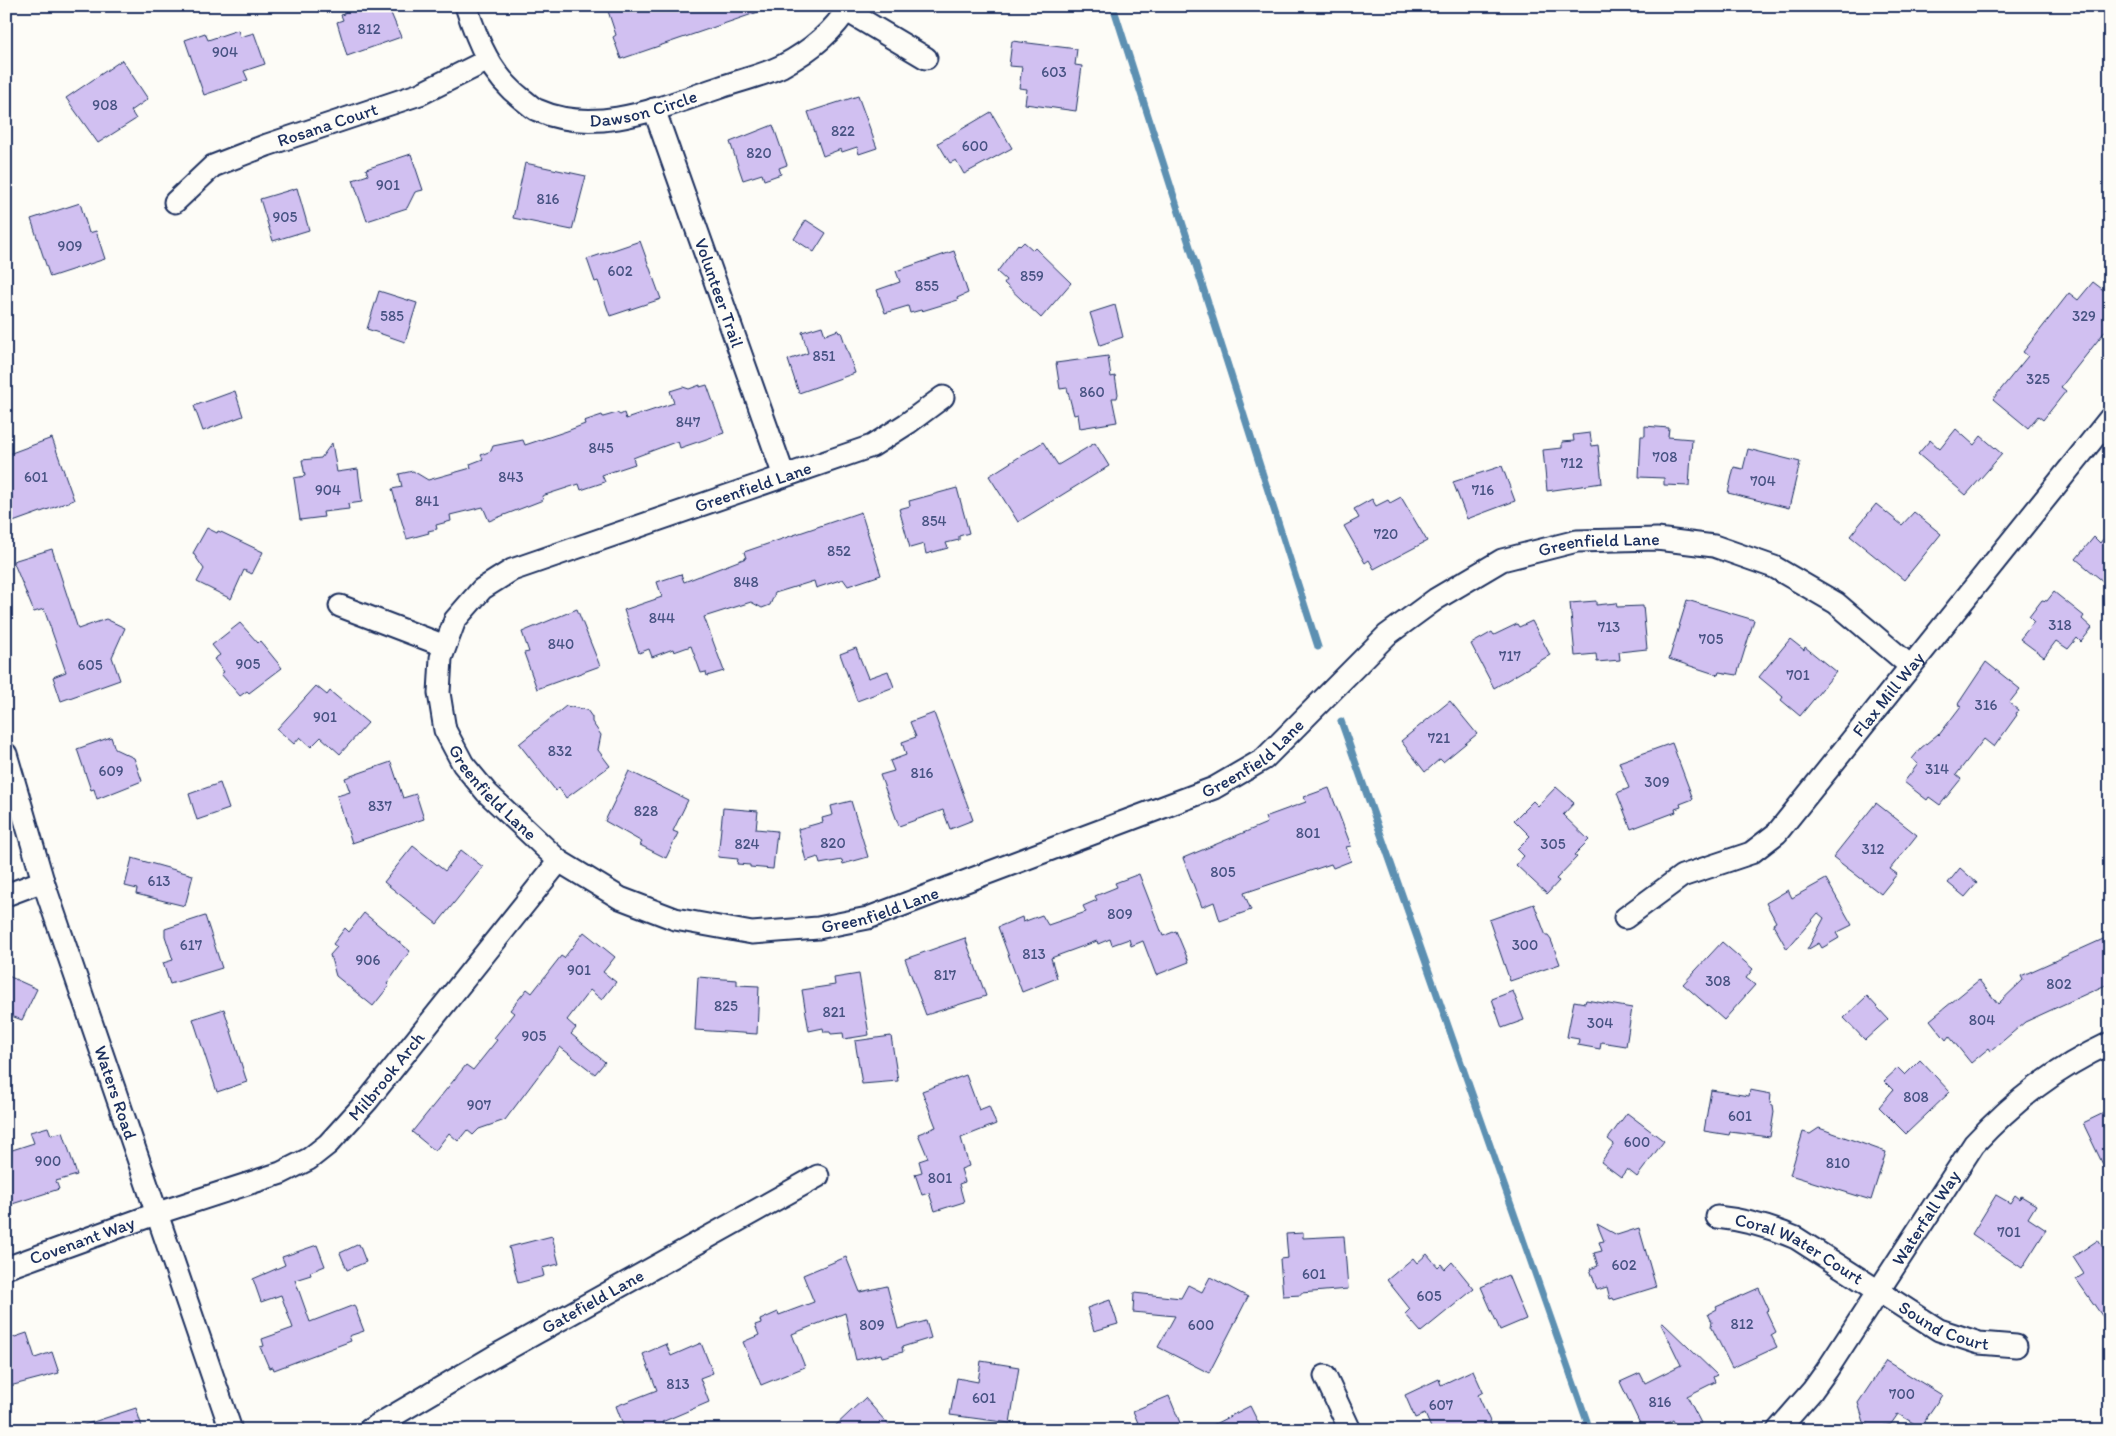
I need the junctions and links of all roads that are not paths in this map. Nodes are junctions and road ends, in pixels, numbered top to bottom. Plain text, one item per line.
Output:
1 (466, 6) edge
2 (848, 9) edge
3 (926, 58) dead end
4 (488, 60) junction
5 (654, 109) junction
6 (175, 202) dead end
7 (943, 397) dead end
8 (2110, 418) edge
9 (784, 476) junction
10 (340, 606) dead end
11 (445, 646) junction
12 (1910, 665) junction
13 (6, 754) edge
14 (559, 861) junction
15 (43, 881) junction
16 (6, 895) edge
17 (1625, 918) dead end
18 (2110, 1044) edge
19 (818, 1176) dead end
20 (158, 1213) junction
21 (1717, 1217) dead end
22 (6, 1268) edge
23 (1878, 1290) junction
24 (2016, 1346) dead end
25 (1325, 1376) dead end
26 (231, 1430) edge
27 (369, 1430) edge
28 (1350, 1430) edge
29 (1778, 1430) edge

1 - 4 street, Dawson Circle
2 - 3 street
2 - 5 street, Dawson Circle
4 - 5 street, Dawson Circle
4 - 6 street, Rosana Court
5 - 9 street, Volunteer Trail
7 - 9 street, Greenfield Lane
8 - 12 street, Flax Mill Way
9 - 11 street, Greenfield Lane
10 - 11 street
11 - 14 street, Greenfield Lane
12 - 14 street, Greenfield Lane
12 - 17 street, Flax Mill Way
13 - 15 street, Waters Road
14 - 20 street, Milbrook Arch
15 - 16 street
15 - 20 street, Waters Road
18 - 23 street, Waterfall Way
19 - 27 street, Gatefield Lane
20 - 22 street, Covenant Way
20 - 26 street, Waters Road
21 - 23 street, Coral Water Court
23 - 24 street, Sound Court
23 - 29 street, Waterfall Way
25 - 28 street

